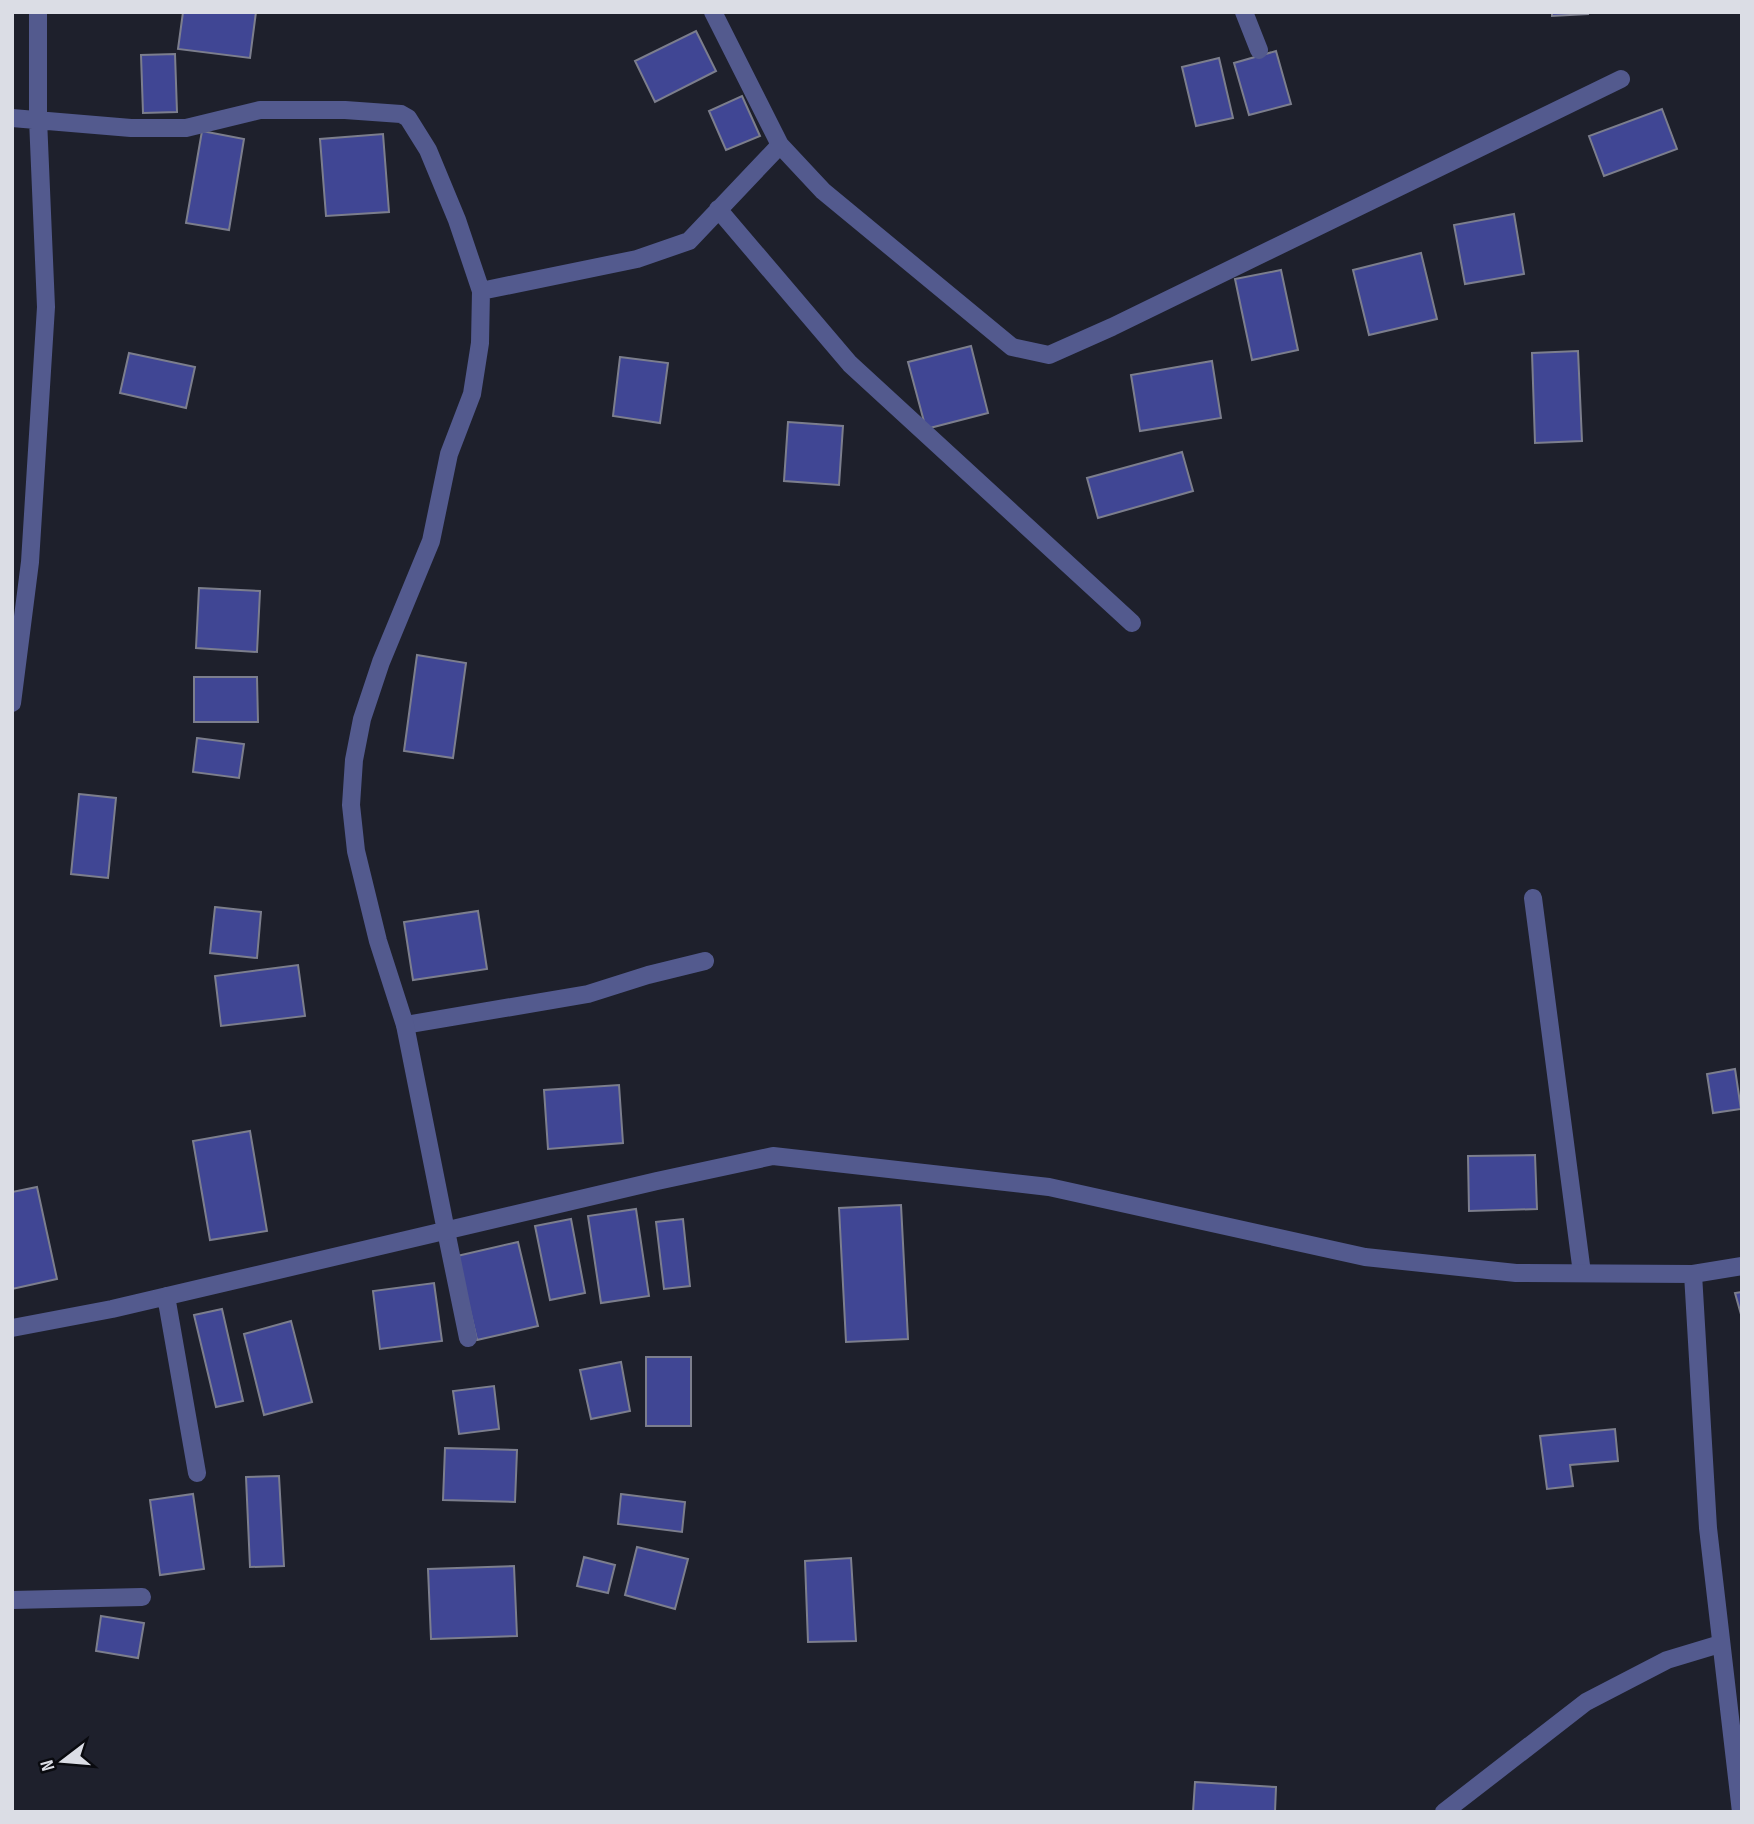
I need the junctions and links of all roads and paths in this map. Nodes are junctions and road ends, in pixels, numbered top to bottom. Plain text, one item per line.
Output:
1 (38, 12) edge
2 (713, 12) edge
3 (1244, 12) edge
4 (1259, 50) dead end
5 (1620, 79) dead end
6 (12, 118) edge
7 (38, 119) junction
8 (780, 145) junction
9 (718, 209) junction
10 (481, 291) junction
11 (1132, 623) dead end
12 (12, 703) edge
13 (1533, 898) dead end
14 (705, 961) dead end
15 (405, 1025) junction
16 (446, 1231) junction
17 (1742, 1266) edge
18 (1582, 1273) junction
19 (1693, 1274) junction
20 (166, 1296) junction
21 (12, 1328) edge
22 (468, 1338) dead end
23 (197, 1473) dead end
24 (142, 1597) dead end
25 (12, 1600) edge
26 (1720, 1644) junction
27 (1733, 1680) edge
28 (1444, 1812) edge
29 (1741, 1812) edge

1 - 7 street
2 - 8 street
3 - 4 street
5 - 8 street
6 - 7 street
7 - 10 street
7 - 12 street
8 - 9 street
9 - 10 street
9 - 11 street
10 - 15 street
13 - 18 street
14 - 15 street
15 - 16 street
16 - 18 street
16 - 20 street
16 - 22 street
17 - 19 street
18 - 19 street
19 - 26 street
20 - 21 street
20 - 23 street
24 - 25 street
26 - 27 street
26 - 28 street
27 - 29 street

